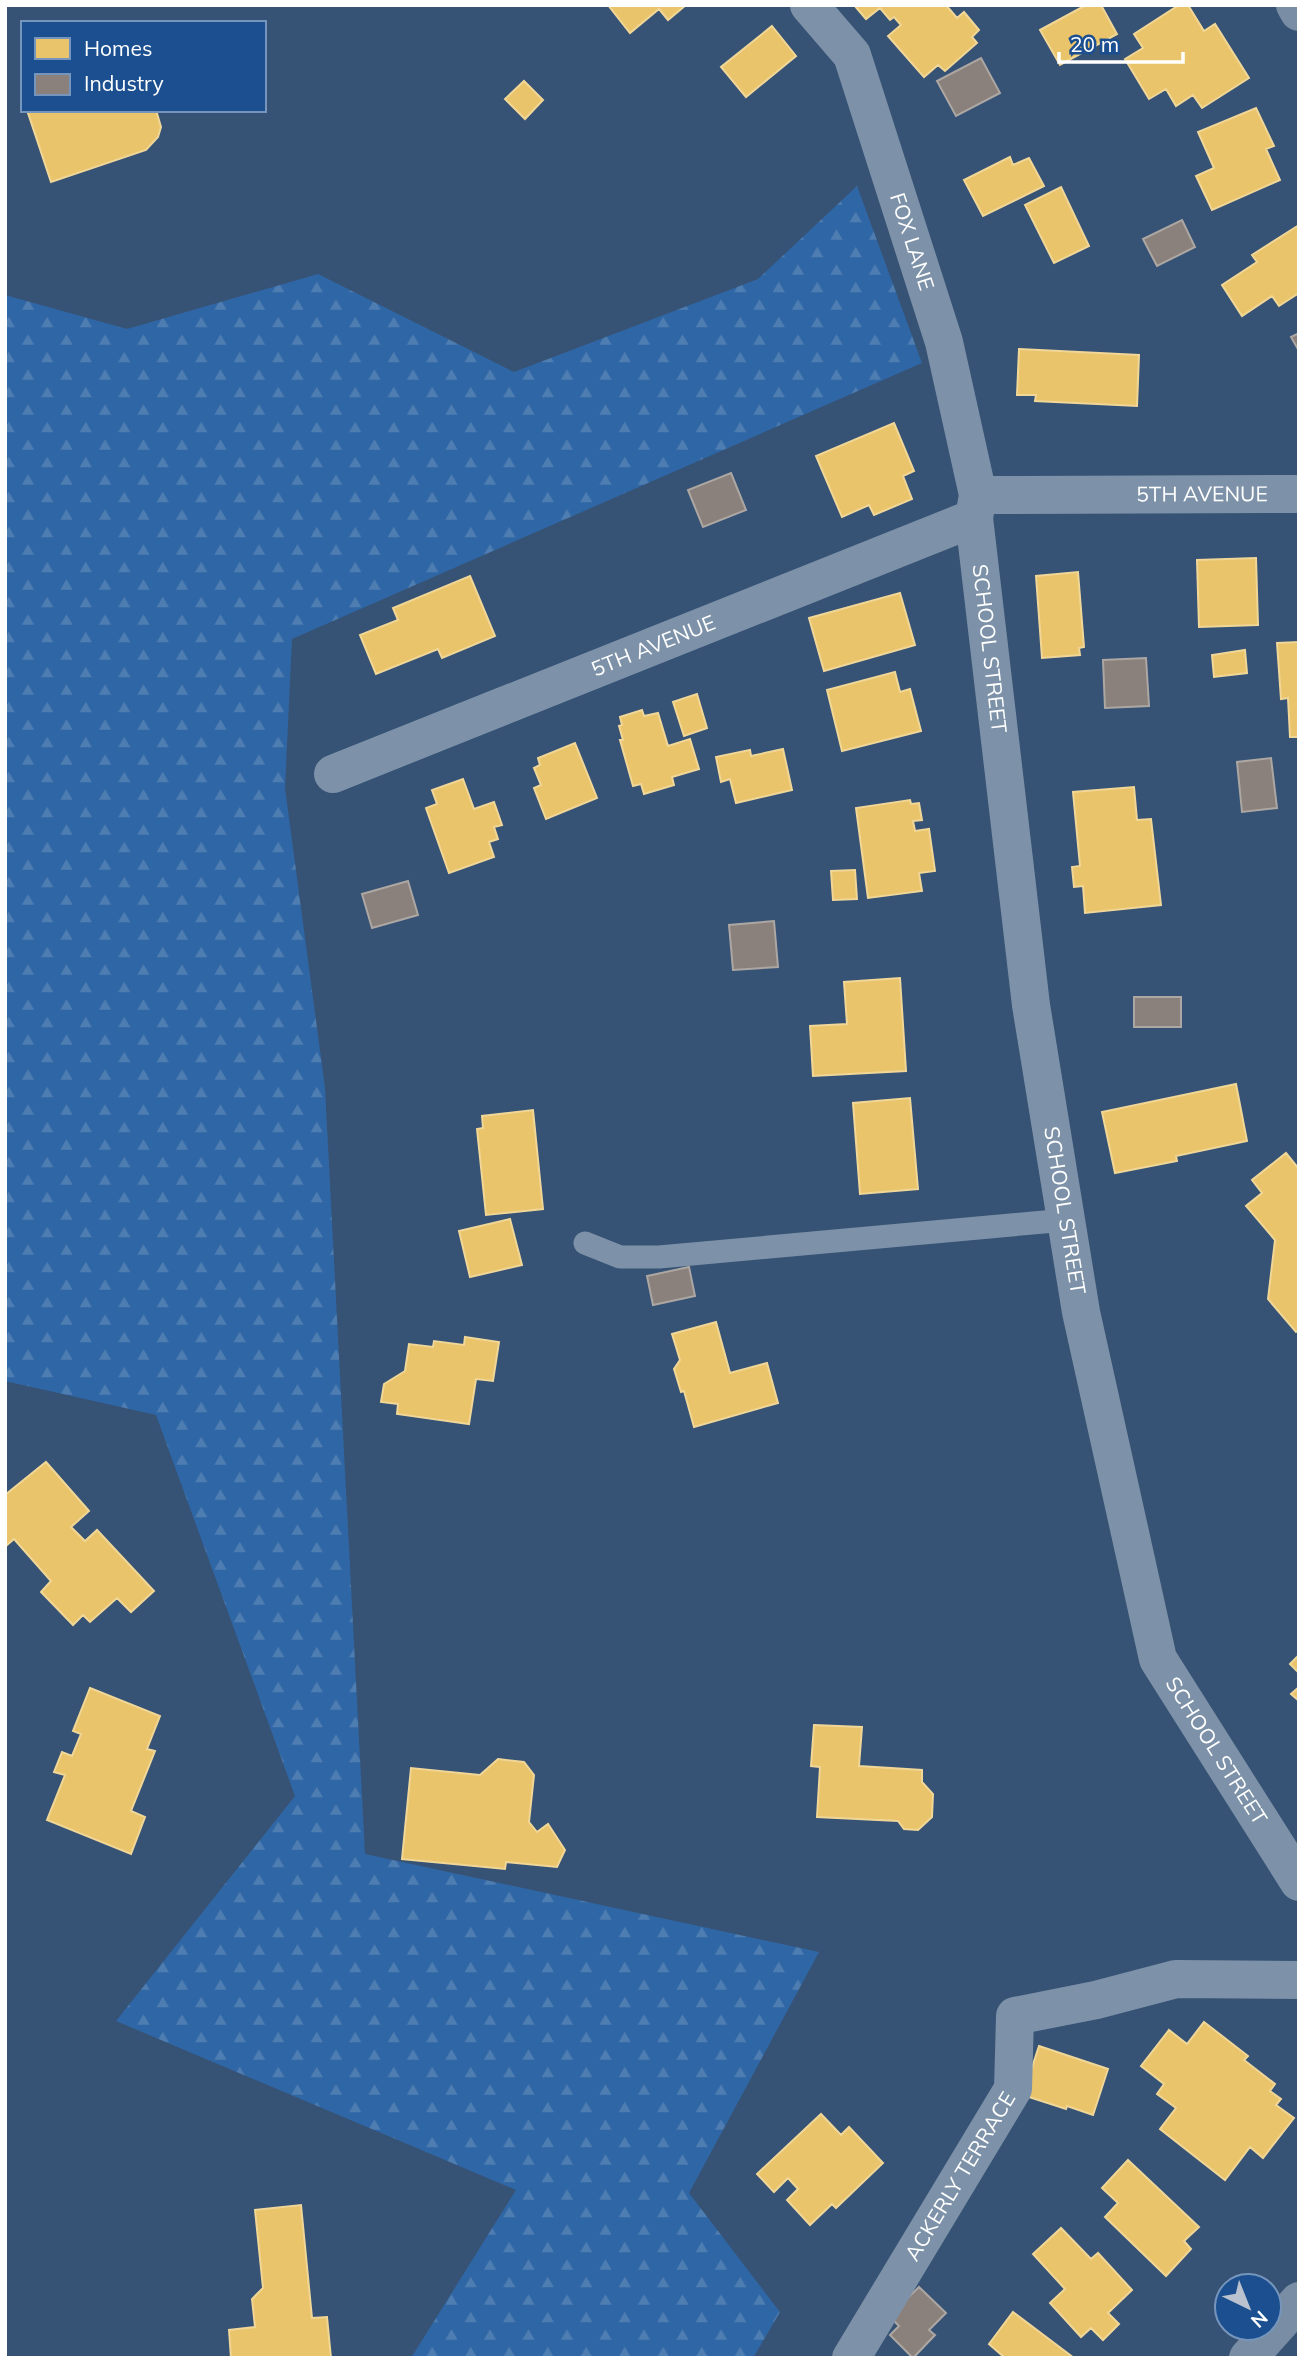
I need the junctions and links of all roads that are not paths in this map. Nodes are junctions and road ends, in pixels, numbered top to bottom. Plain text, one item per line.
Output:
1 (809, 5) edge
2 (1295, 5) edge
3 (1299, 12) edge
4 (1299, 494) edge
5 (976, 507) junction
6 (333, 774) dead end
7 (1066, 1220) junction
8 (585, 1243) dead end
9 (1299, 1882) edge
10 (1299, 1980) edge
11 (1299, 2301) edge
12 (851, 2358) edge
13 (1248, 2358) edge

1 - 5 street, FOX LANE
2 - 3 street
4 - 5 street, 5TH AVENUE
5 - 6 street, 5TH AVENUE
5 - 7 street, SCHOOL STREET
7 - 8 lane
7 - 9 street, SCHOOL STREET
10 - 12 street, ACKERLY TERRACE
11 - 13 street

